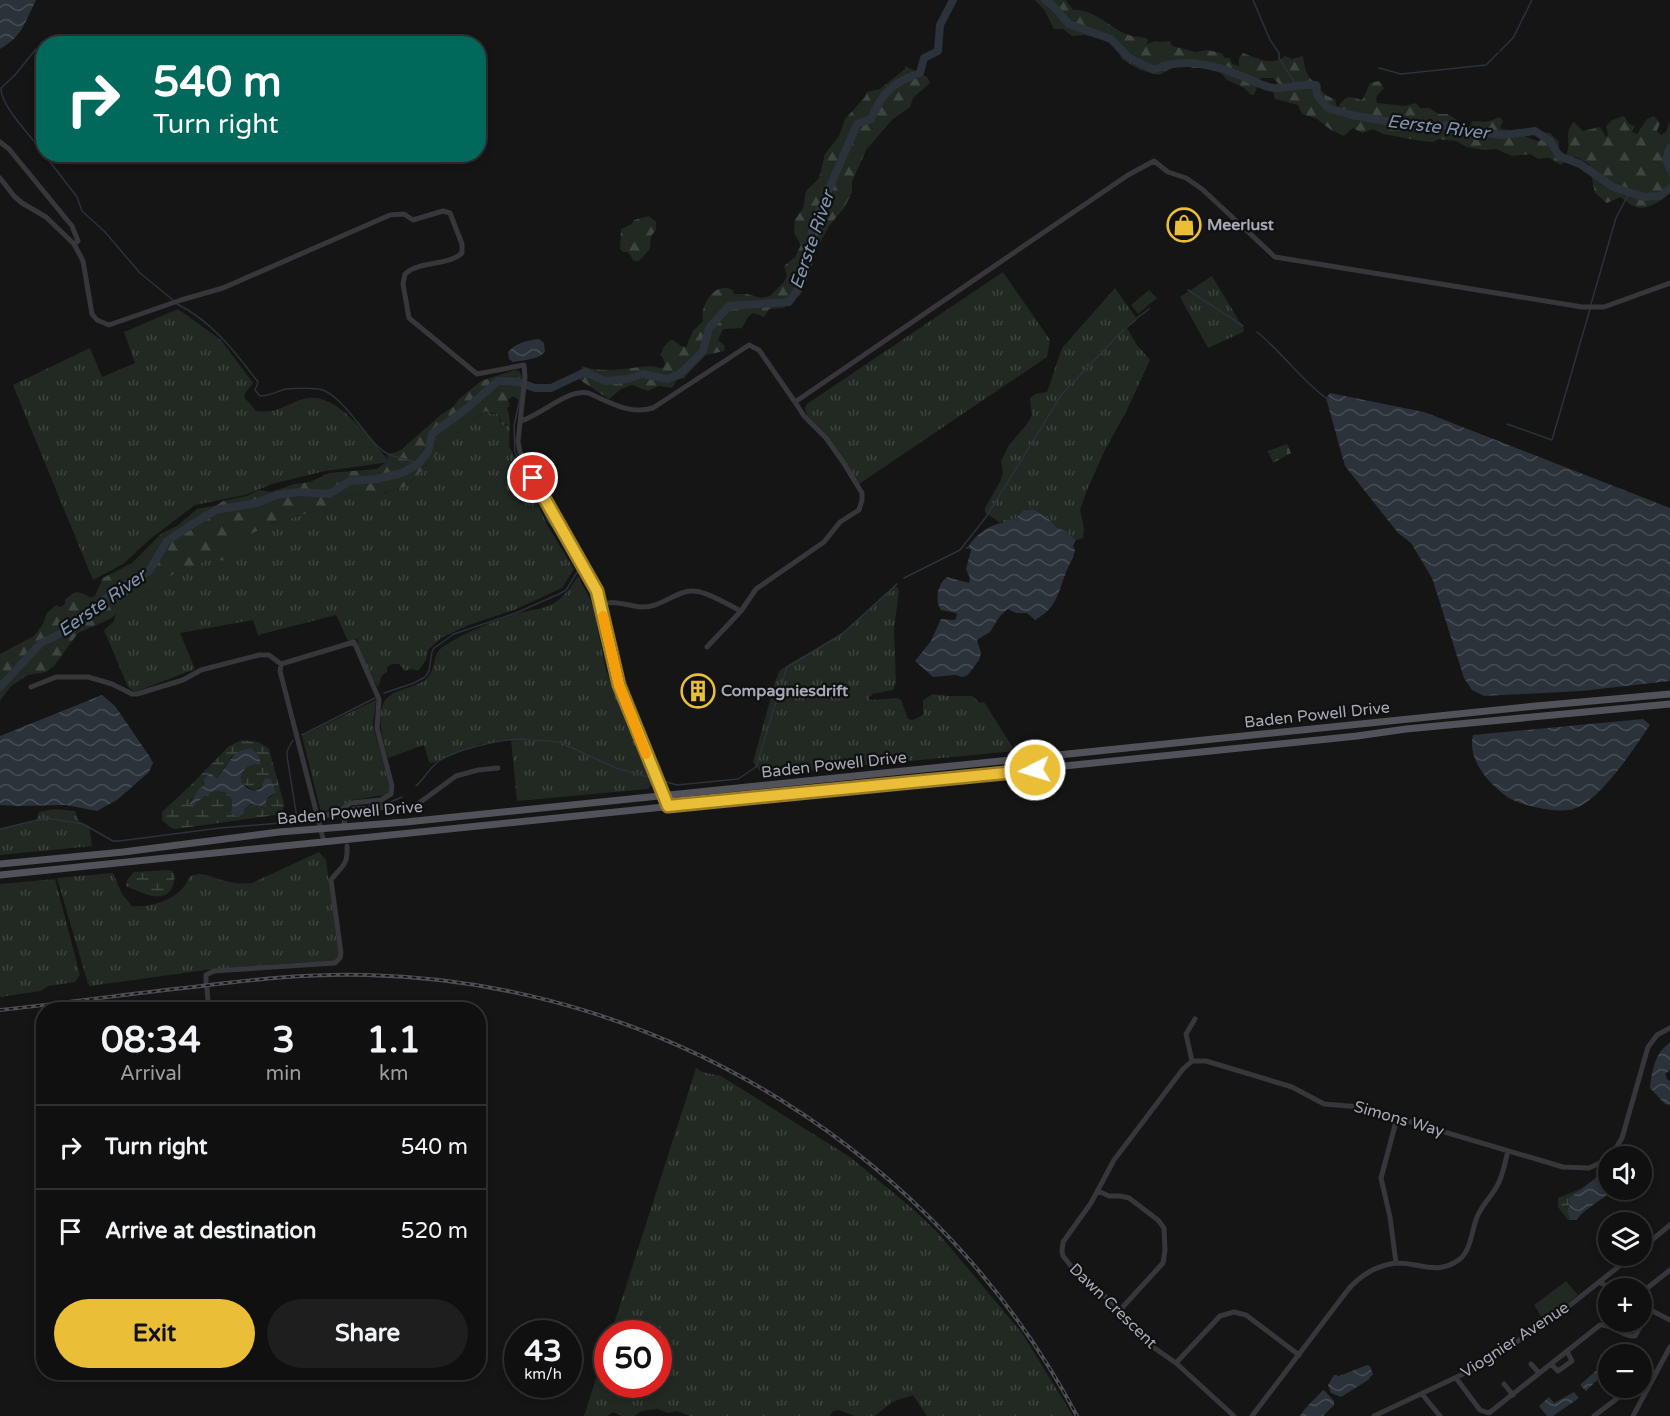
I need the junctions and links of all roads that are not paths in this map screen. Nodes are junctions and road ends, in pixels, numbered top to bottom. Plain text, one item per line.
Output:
1 (0, 142) edge
2 (0, 177) edge
3 (74, 244) junction
4 (1670, 283) edge
5 (795, 402) junction
6 (521, 421) junction
7 (601, 605) junction
8 (741, 611) junction
9 (707, 646) dead end
10 (281, 664) junction
11 (31, 687) dead end
12 (1670, 694) edge
13 (1670, 704) edge
14 (498, 768) dead end
15 (663, 796) junction
16 (387, 797) junction
17 (668, 806) junction
18 (383, 807) junction
19 (318, 817) junction
20 (344, 824) dead end
21 (321, 830) junction
22 (324, 842) junction
23 (347, 846) dead end
24 (0, 864) edge
25 (0, 875) edge
26 (207, 1002) edge
27 (1195, 1018) dead end
28 (1670, 1028) edge
29 (1192, 1061) junction
30 (1397, 1118) junction
31 (1617, 1146) edge
32 (1508, 1151) junction
33 (1598, 1165) edge
34 (1098, 1191) junction
35 (1670, 1225) edge
36 (1652, 1239) edge
37 (1396, 1263) junction
38 (1619, 1266) edge
39 (1670, 1270) edge
40 (1604, 1278) edge
41 (1598, 1283) edge
42 (1652, 1284) edge
43 (1120, 1311) junction
44 (1652, 1311) edge
45 (1670, 1320) edge
46 (1598, 1327) edge
47 (1620, 1332) edge
48 (1637, 1332) edge
49 (1669, 1350) edge
50 (1567, 1351) junction
51 (1299, 1355) junction
52 (1176, 1363) junction
53 (1531, 1364) dead end
54 (1551, 1364) junction
55 (1539, 1373) junction
56 (1652, 1376) edge
57 (1456, 1378) junction
58 (1504, 1384) dead end
59 (1422, 1394) junction
60 (1513, 1395) junction
61 (1618, 1398) edge
62 (1640, 1398) edge
63 (1389, 1410) junction
64 (1234, 1416) edge
65 (1252, 1416) edge
66 (1374, 1416) edge
67 (1394, 1416) edge
68 (1440, 1416) edge
69 (1594, 1416) edge
70 (1633, 1416) edge

1 - 3 street
2 - 3 street
3 - 6 street
4 - 5 street
5 - 6 street
5 - 8 street
6 - 7 street
7 - 8 street
7 - 15 street
8 - 9 street
10 - 11 street
10 - 16 street
10 - 19 street
12 - 15 main road, Baden Powell Drive
13 - 17 main road, Baden Powell Drive
14 - 18 street
15 - 17 street
15 - 21 main road, Baden Powell Drive
16 - 18 street
16 - 19 street
17 - 22 main road, Baden Powell Drive
18 - 20 street
19 - 21 street
21 - 22 street
21 - 24 main road, Baden Powell Drive
22 - 25 main road, Baden Powell Drive
23 - 26 street
27 - 29 street
28 - 31 street, Simons Way
29 - 30 street, Simons Way
29 - 34 street, Dawn Crescent
30 - 32 street, Simons Way
30 - 37 street
32 - 33 street, Simons Way
32 - 37 street
34 - 43 street, Dawn Crescent
34 - 43 street
35 - 36 street
37 - 51 street
38 - 40 street, Viognier Avenue
39 - 42 street
41 - 57 street, Viognier Avenue
43 - 52 street, Dawn Crescent
44 - 45 street
46 - 50 street
47 - 48 street
49 - 56 street
50 - 54 street
50 - 54 street
51 - 52 street
51 - 65 street
52 - 64 street, Dawn Crescent
53 - 55 street
54 - 55 street
55 - 60 street
57 - 59 street, Viognier Avenue
57 - 60 street
58 - 60 street
59 - 63 street, Viognier Avenue
59 - 68 street
61 - 69 street
62 - 70 street
63 - 66 street, Viognier Avenue
63 - 67 street

